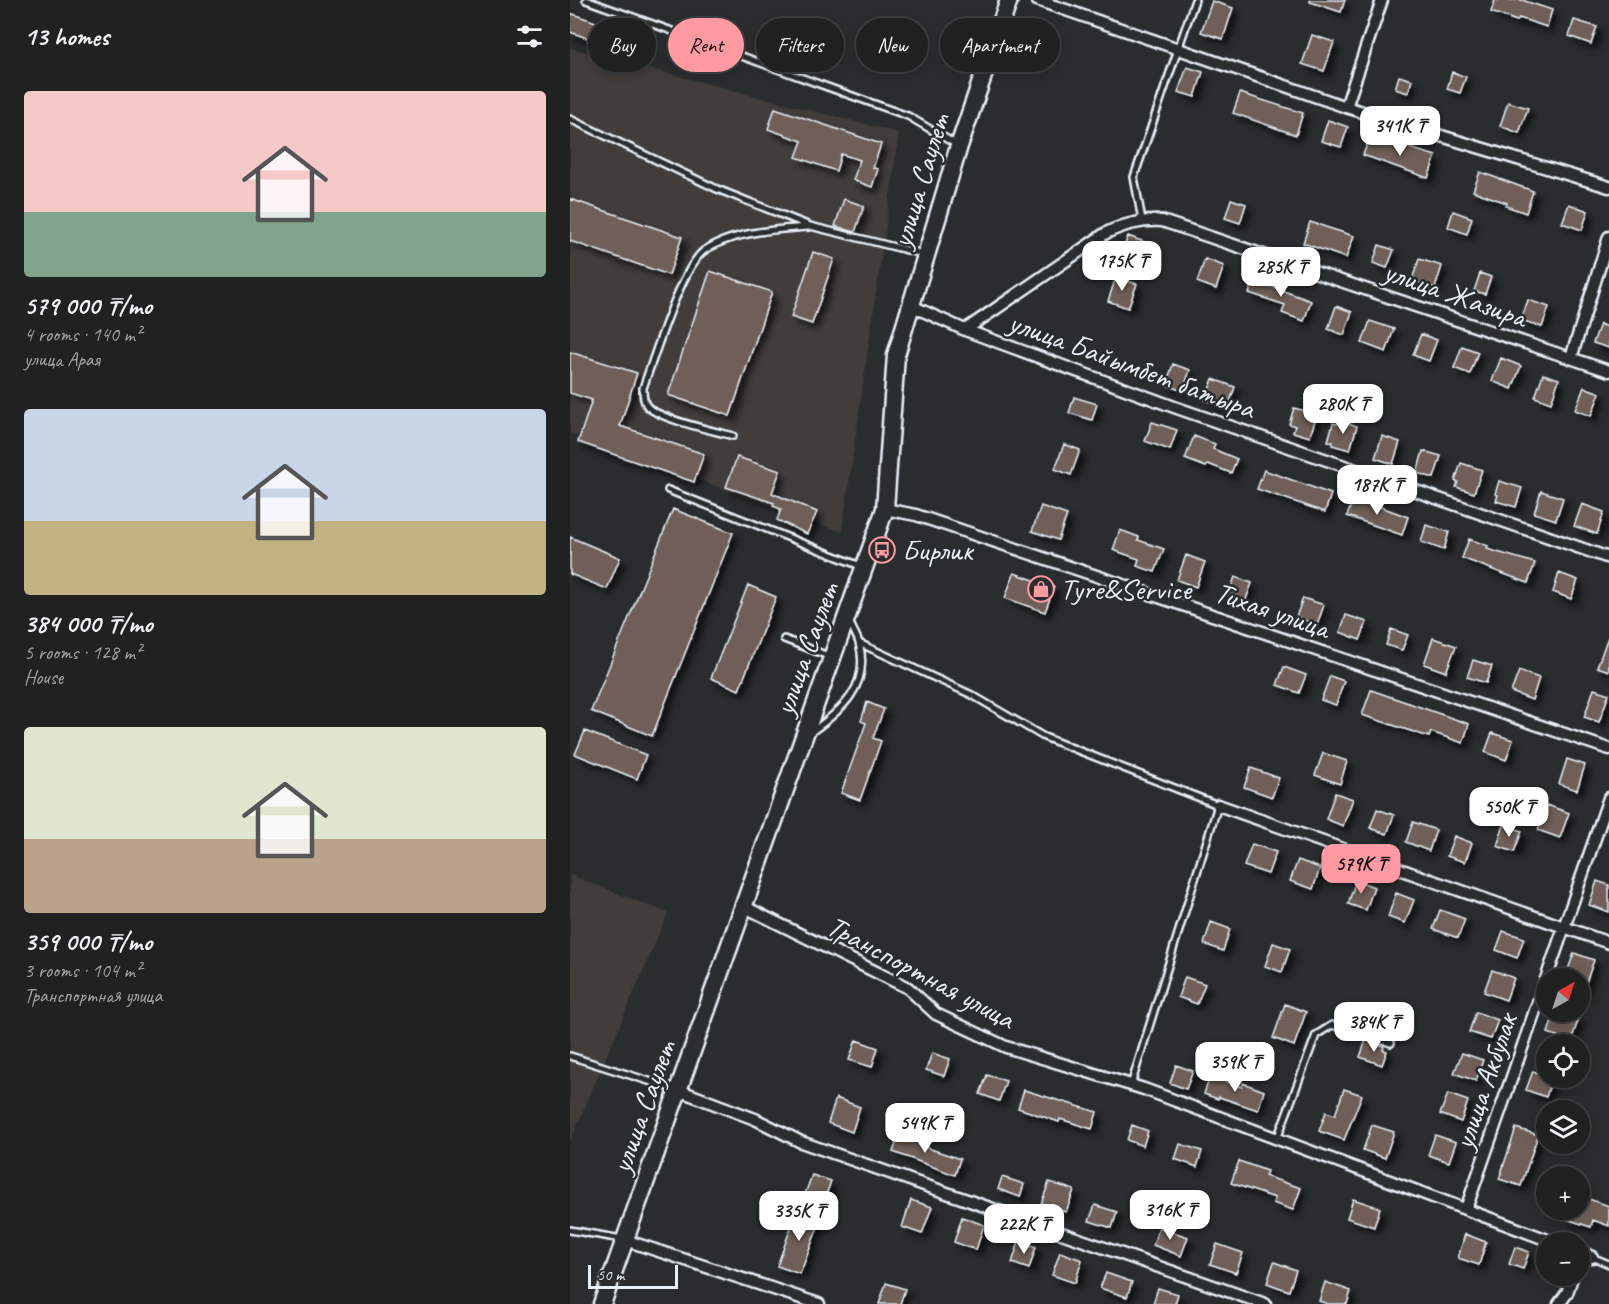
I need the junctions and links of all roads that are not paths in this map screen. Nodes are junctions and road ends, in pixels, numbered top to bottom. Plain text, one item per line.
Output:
1 (586, 0) edge
2 (1009, 0) edge
3 (1037, 0) edge
4 (1195, 0) edge
5 (1382, 0) edge
6 (1177, 50) junction
7 (1346, 107) junction
8 (570, 118) edge
9 (958, 146) junction
10 (1609, 187) edge
11 (1142, 220) junction
12 (810, 226) junction
13 (1609, 237) edge
14 (925, 255) junction
15 (912, 306) junction
16 (965, 330) junction
17 (1571, 358) junction
18 (1609, 371) edge
19 (733, 436) dead end
20 (668, 490) dead end
21 (885, 509) junction
22 (1609, 558) edge
23 (864, 568) junction
24 (847, 616) junction
25 (784, 639) dead end
26 (859, 643) junction
27 (832, 658) junction
28 (804, 737) junction
29 (1609, 749) edge
30 (1609, 798) edge
31 (1218, 805) junction
32 (743, 906) junction
33 (1564, 927) junction
34 (1609, 943) edge
35 (1391, 1044) dead end
36 (570, 1056) edge
37 (1131, 1085) junction
38 (678, 1090) junction
39 (1277, 1139) junction
40 (1466, 1209) junction
41 (570, 1230) edge
42 (1536, 1236) edge
43 (625, 1240) junction
44 (1592, 1257) edge
45 (1609, 1264) edge
46 (1569, 1286) edge
47 (602, 1304) edge
48 (819, 1304) edge
49 (1265, 1304) edge
50 (1559, 1304) edge

1 - 9 lane
2 - 9 street, улица Саулет
3 - 6 street
4 - 6 lane
5 - 7 street
6 - 7 street
6 - 11 lane
7 - 10 street
8 - 12 lane
9 - 14 street, улица Саулет
11 - 16 street, улица Жазира
11 - 17 street, улица Жазира
12 - 14 lane
12 - 19 lane
13 - 17 street
14 - 15 street, улица Саулет
15 - 16 street, улица Байымбет батыра
15 - 21 street, улица Саулет
16 - 22 street, улица Байымбет батыра
17 - 18 street, улица Жазира
20 - 23 lane
21 - 23 street, улица Саулет
21 - 29 street, Тихая улица
23 - 24 street, улица Саулет
24 - 26 lane
24 - 27 street, улица Саулет
25 - 27 lane
26 - 28 lane
26 - 31 lane
27 - 28 street, улица Саулет
28 - 32 street, улица Саулет
30 - 33 street, улица Акбулак
31 - 33 street
31 - 37 lane
32 - 37 street, Транспортная улица
32 - 38 street, улица Саулет
33 - 34 street
33 - 40 street, улица Акбулак
35 - 39 lane
36 - 38 lane
37 - 39 street, Транспортная улица
38 - 43 street, улица Саулет
38 - 49 street
39 - 40 street, Транспортная улица
40 - 42 street, Транспортная улица
41 - 43 lane
43 - 47 street, улица Саулет
43 - 48 street
44 - 45 lane
46 - 50 street

